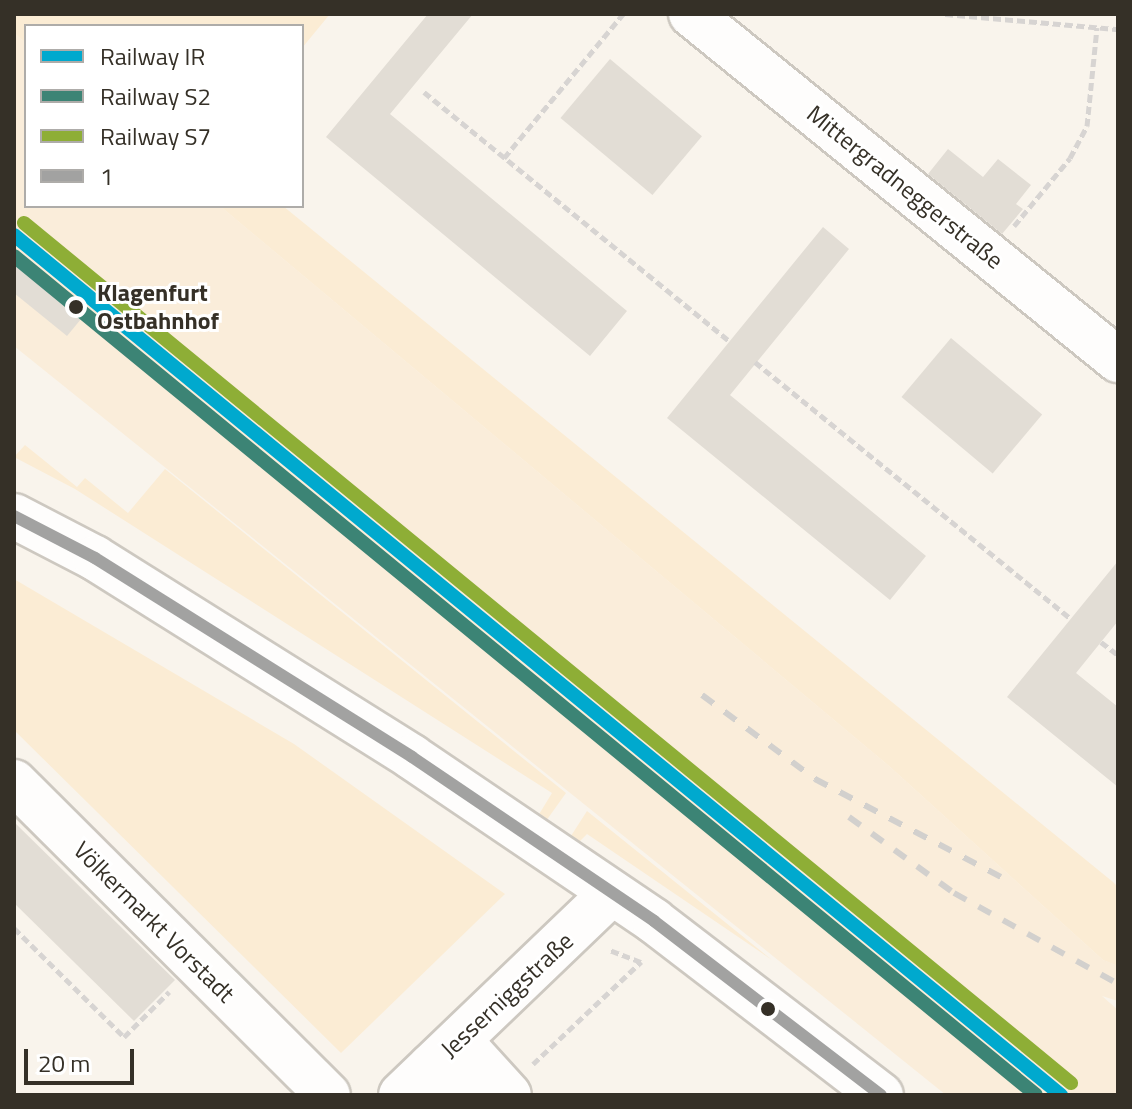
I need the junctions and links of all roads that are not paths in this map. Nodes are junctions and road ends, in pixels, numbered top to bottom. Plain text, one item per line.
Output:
1 (691, 14) edge
2 (1118, 360) edge
3 (14, 516) edge
4 (14, 782) edge
5 (612, 893) junction
6 (437, 1074) edge
7 (507, 1093) edge
8 (328, 1095) edge
9 (881, 1095) edge

1 - 2 street, Mittergradneggerstraße
3 - 5 street
4 - 8 street, Völkermarkt Vorstadt
5 - 6 street, Jesserniggstraße
5 - 9 street
6 - 7 street

